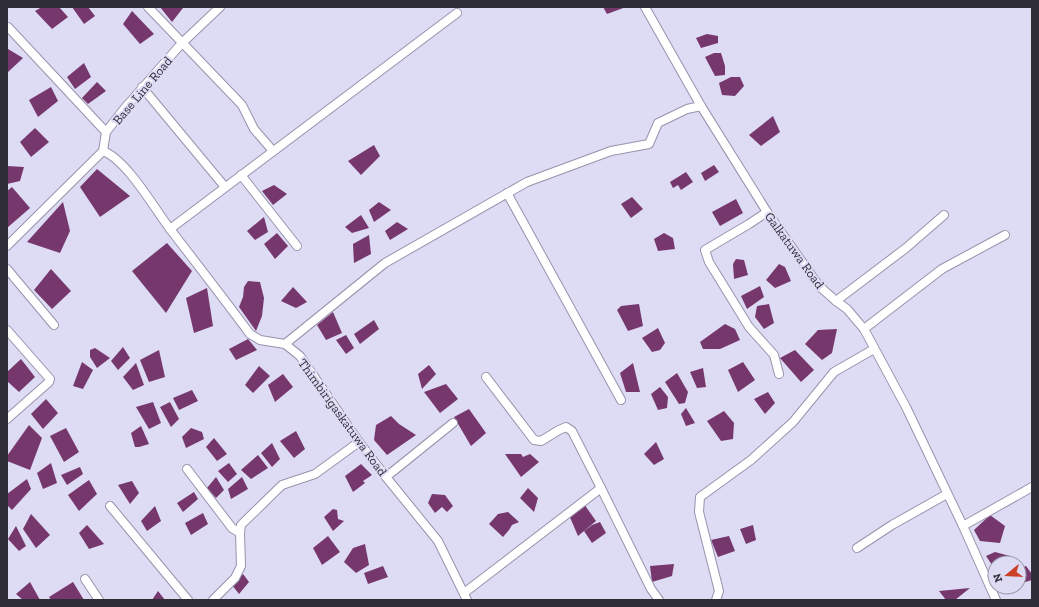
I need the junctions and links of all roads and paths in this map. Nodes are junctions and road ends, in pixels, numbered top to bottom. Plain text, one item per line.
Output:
1 (148, 7) edge
2 (220, 7) edge
3 (645, 7) edge
4 (457, 13) dead end
5 (8, 27) edge
6 (182, 43) junction
7 (142, 87) junction
8 (701, 106) junction
9 (106, 132) junction
10 (103, 151) junction
11 (273, 152) junction
12 (241, 175) junction
13 (225, 187) junction
14 (507, 193) junction
15 (767, 212) junction
16 (944, 215) dead end
17 (170, 229) junction
18 (1005, 235) dead end
19 (7, 246) edge
20 (297, 246) dead end
21 (7, 269) edge
22 (836, 301) junction
23 (54, 325) dead end
24 (864, 328) junction
25 (7, 330) edge
26 (285, 344) junction
27 (874, 348) junction
28 (779, 374) dead end
29 (486, 376) dead end
30 (621, 400) dead end
31 (7, 419) edge
32 (452, 423) dead end
33 (359, 442) junction
34 (187, 469) dead end
35 (386, 477) junction
36 (1032, 487) edge
37 (601, 488) junction
38 (947, 494) junction
39 (110, 506) dead end
40 (963, 526) junction
41 (240, 533) junction
42 (857, 548) dead end
43 (85, 579) dead end
44 (466, 597) edge
45 (99, 600) edge
46 (188, 600) edge
47 (213, 600) edge
48 (659, 600) edge
49 (716, 600) edge
50 (996, 600) edge

1 - 6 street
2 - 6 street, Base Line Road
3 - 8 street, Galkatuwa Road
4 - 11 street
5 - 9 street
6 - 7 street, Base Line Road
6 - 11 street
7 - 9 street, Base Line Road
7 - 13 street
8 - 14 street
8 - 15 street, Galkatuwa Road
9 - 10 street, Base Line Road
10 - 17 street
10 - 19 street
11 - 12 street
12 - 13 street
12 - 20 street
13 - 17 street
14 - 26 street
14 - 30 street
15 - 22 street, Galkatuwa Road
15 - 28 street
16 - 22 street
17 - 26 street
18 - 24 street
21 - 23 street
22 - 24 street, Galkatuwa Road
24 - 27 street, Galkatuwa Road
25 - 31 street
26 - 33 street, Thimbirigaskatuwa Road
27 - 38 street, Galkatuwa Road
27 - 49 street
29 - 37 street
32 - 35 street
33 - 35 street, Thimbirigaskatuwa Road
33 - 41 street
34 - 41 street
35 - 44 street, Thimbirigaskatuwa Road
36 - 40 street
37 - 44 street
37 - 48 street
38 - 40 street, Galkatuwa Road
38 - 42 street
39 - 46 street
40 - 50 street, Galkatuwa Road
41 - 47 street
43 - 45 street

